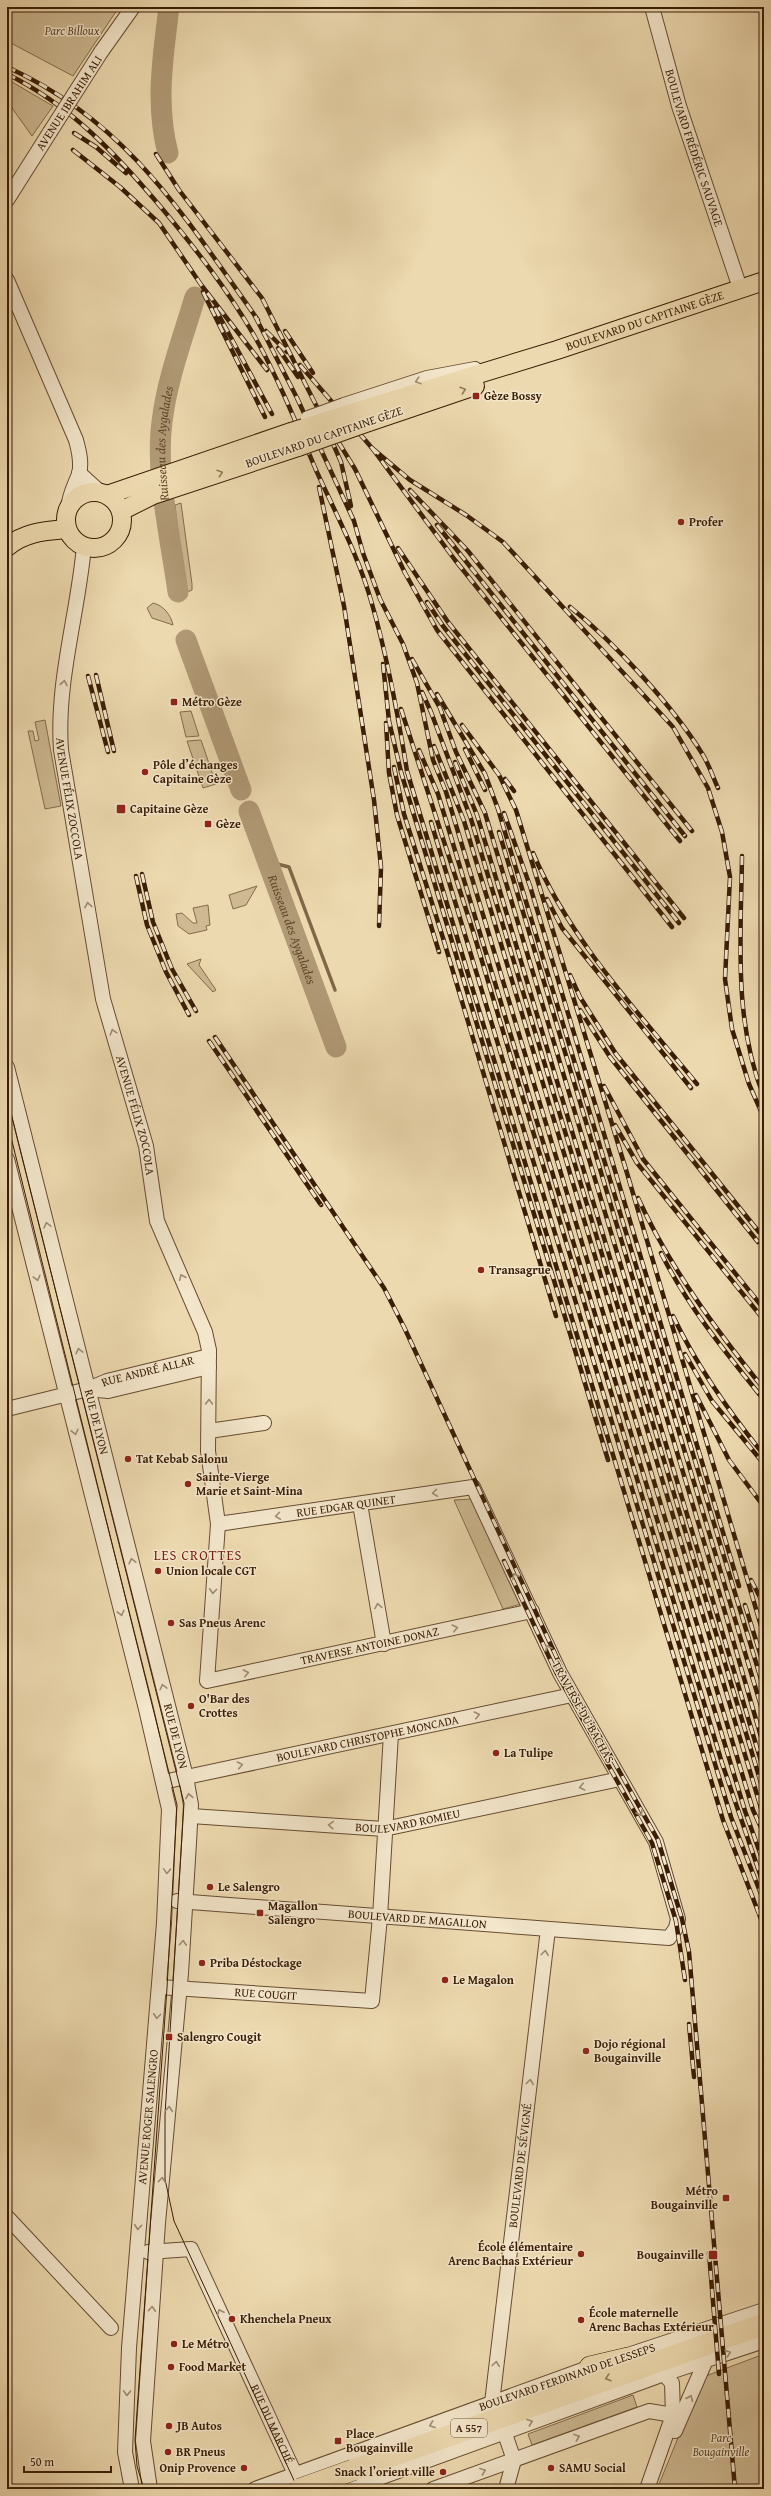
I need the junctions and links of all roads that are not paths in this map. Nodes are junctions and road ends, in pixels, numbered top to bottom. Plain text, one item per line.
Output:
1 (133, 7) edge
2 (652, 7) edge
3 (7, 200) edge
4 (7, 280) edge
5 (764, 281) edge
6 (740, 288) junction
7 (525, 360) junction
8 (352, 414) junction
9 (292, 434) junction
10 (180, 472) junction
11 (79, 473) junction
12 (151, 482) junction
13 (110, 491) junction
14 (121, 511) junction
15 (67, 517) junction
16 (7, 532) edge
17 (84, 546) junction
18 (7, 548) edge
19 (7, 1067) edge
20 (7, 1159) edge
21 (209, 1361) junction
22 (88, 1389) junction
23 (66, 1394) junction
24 (7, 1409) edge
25 (264, 1423) dead end
26 (209, 1431) junction
27 (473, 1487) joint
28 (360, 1504) junction
29 (218, 1524) junction
30 (532, 1611) junction
31 (384, 1644) junction
32 (207, 1681) joint
33 (572, 1695) junction
34 (390, 1734) junction
35 (154, 1746) joint
36 (186, 1777) junction
37 (620, 1779) junction
38 (163, 1782) junction
39 (191, 1816) junction
40 (384, 1829) junction
41 (166, 1901) junction
42 (186, 1902) junction
43 (380, 1917) junction
44 (548, 1929) junction
45 (669, 1938) joint
46 (159, 1987) junction
47 (180, 1988) junction
48 (7, 2217) edge
49 (156, 2251) junction
50 (136, 2253) junction
51 (764, 2310) edge
52 (111, 2328) dead end
53 (760, 2331) edge
54 (706, 2360) junction
55 (664, 2374) junction
56 (588, 2376) junction
57 (492, 2403) junction
58 (673, 2415) junction
59 (504, 2431) junction
60 (514, 2460) junction
61 (326, 2463) junction
62 (655, 2471) junction
63 (297, 2482) edge
64 (132, 2489) edge
65 (150, 2489) edge
66 (255, 2489) edge
67 (335, 2489) edge
68 (349, 2489) edge
69 (433, 2489) edge
70 (506, 2489) edge
71 (647, 2489) edge

1 - 3 street, AVENUE IBRAHIM ALI, bridge
2 - 6 street, BOULEVARD FRÉDÉRIC SAUVAGE
4 - 11 street
5 - 6 main road, BOULEVARD DU CAPITAINE GÈZE
6 - 7 main road, BOULEVARD DU CAPITAINE GÈZE
7 - 8 main road, BOULEVARD DU CAPITAINE GÈZE
7 -> 8 street, BOULEVARD DU CAPITAINE GÈZE
8 - 9 main road, BOULEVARD DU CAPITAINE GÈZE, bridge
8 - 9 street, BOULEVARD DU CAPITAINE GÈZE, bridge
9 - 10 main road, BOULEVARD DU CAPITAINE GÈZE
9 - 10 street, BOULEVARD DU CAPITAINE GÈZE
10 - 12 main road, BOULEVARD DU CAPITAINE GÈZE
11 - 13 street
11 - 15 street
12 - 13 main road, BOULEVARD DU CAPITAINE GÈZE
12 - 14 main road, BOULEVARD DU CAPITAINE GÈZE
13 - 14 main road
13 - 15 main road, BOULEVARD DU CAPITAINE GÈZE
14 - 17 main road
15 - 16 main road, BOULEVARD DU CAPITAINE GÈZE
15 - 17 main road
15 - 18 main road
21 -> 17 street, AVENUE FÉLIX ZOCCOLA
22 -> 19 street, RUE DE LYON
20 -> 23 street, RUE DE LYON
21 - 22 street, RUE ANDRÉ ALLAR
26 -> 21 street, AVENUE FÉLIX ZOCCOLA
22 - 23 street, RUE ANDRÉ ALLAR
36 -> 22 street, RUE DE LYON
23 - 24 street, RUE ANDRÉ ALLAR
23 -> 35 street, RUE DE LYON
25 - 26 street
26 - 29 street, AVENUE FÉLIX ZOCCOLA
27 -> 28 street, RUE EDGAR QUINET
30 -> 27 street, TRAVERSE DU BACHAS
28 -> 29 street, RUE EDGAR QUINET
31 -> 28 street
29 -> 32 street, AVENUE FÉLIX ZOCCOLA
31 -> 30 street, TRAVERSE ANTOINE DONAZ
33 -> 30 street, TRAVERSE DU BACHAS
32 -> 31 street, TRAVERSE ANTOINE DONAZ
34 -> 33 street, BOULEVARD CHRISTOPHE MONCADA
33 - 37 street, TRAVERSE DU BACHAS
36 -> 34 street, BOULEVARD CHRISTOPHE MONCADA
34 - 40 street
35 - 38 street, AVENUE ROGER SALENGRO
36 - 38 street, BOULEVARD CHRISTOPHE MONCADA
39 -> 36 street, AVENUE ROGER SALENGRO
37 -> 40 street, BOULEVARD ROMIEU
37 -> 45 street, TRAVERSE DU BACHAS
38 -> 41 street, AVENUE ROGER SALENGRO
40 -> 39 street, BOULEVARD ROMIEU
39 - 42 street, AVENUE ROGER SALENGRO
40 - 43 street
41 - 42 street, BOULEVARD DE MAGALLON
41 - 46 street, AVENUE ROGER SALENGRO
42 - 43 street, BOULEVARD DE MAGALLON
47 -> 42 street, AVENUE ROGER SALENGRO
43 - 44 street, BOULEVARD DE MAGALLON
43 - 47 street, RUE COUGIT
44 - 45 street, BOULEVARD DE MAGALLON
57 -> 44 street, BOULEVARD DE SÉVIGNÉ
46 - 47 street, RUE COUGIT
46 -> 50 street, AVENUE ROGER SALENGRO
49 -> 47 street, AVENUE ROGER SALENGRO
48 - 52 street
49 - 50 street, RUE DU MARCHÉ
63 -> 49 street, RUE DU MARCHÉ
65 -> 49 street, AVENUE ROGER SALENGRO
50 -> 64 street, AVENUE ROGER SALENGRO
51 - 56 street, BOULEVARD FERDINAND DE LESSEPS
54 -> 53 street
53 -> 56 highway
54 - 55 street
62 -> 54 street
55 - 58 street
59 -> 55 street
56 - 57 street, BOULEVARD FERDINAND DE LESSEPS
56 - 63 highway, A 557, bridge
57 -> 61 street, BOULEVARD FERDINAND DE LESSEPS
60 -> 58 street
58 - 62 street
59 - 60 street
59 - 68 street
69 -> 60 street
60 - 70 street
61 - 63 street
61 - 67 street
62 - 71 street
63 - 66 street

